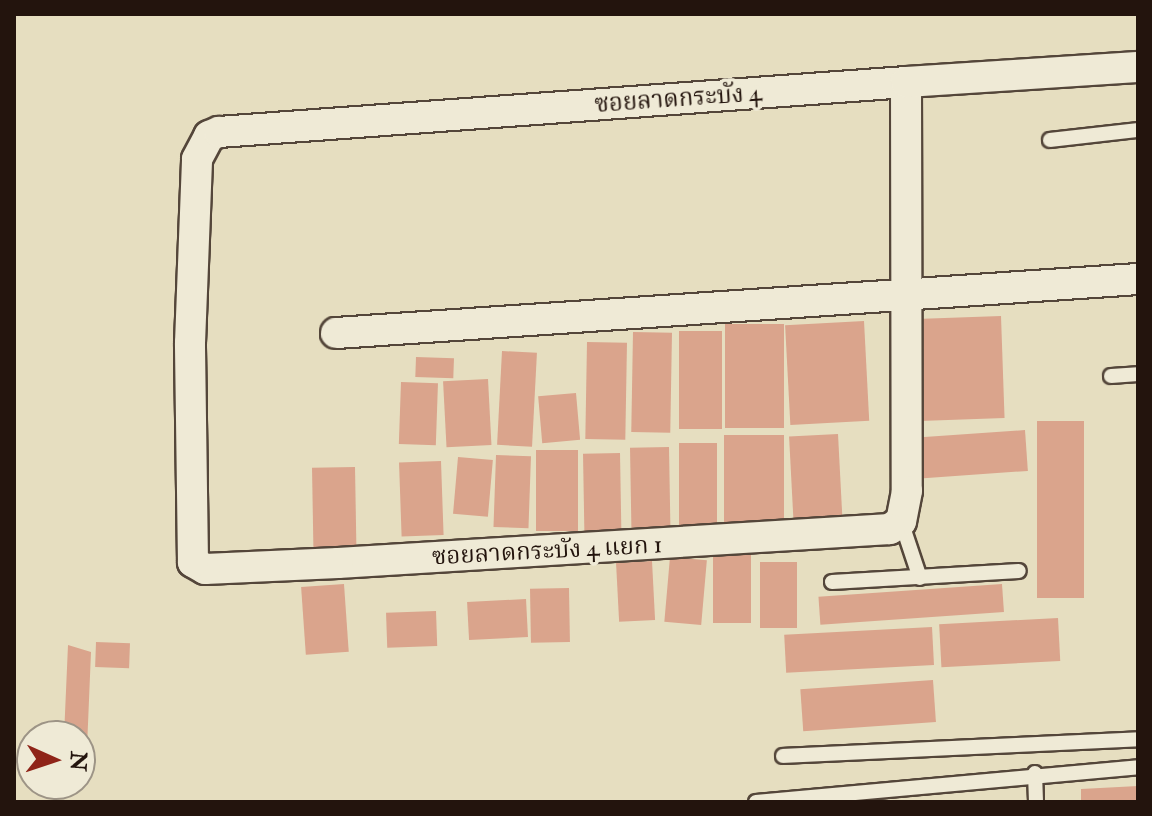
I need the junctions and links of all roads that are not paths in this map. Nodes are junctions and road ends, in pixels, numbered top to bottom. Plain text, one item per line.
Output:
1 (1138, 67) edge
2 (906, 82) junction
3 (1138, 130) edge
4 (219, 132) joint
5 (1050, 140) dead end
6 (1138, 279) edge
7 (905, 292) junction
8 (336, 333) dead end
9 (1138, 374) edge
10 (1111, 376) dead end
11 (901, 521) junction
12 (1019, 571) dead end
13 (920, 578) junction
14 (832, 582) dead end
15 (1138, 739) edge
16 (783, 756) dead end
17 (1138, 767) edge
18 (1035, 773) junction
19 (756, 802) edge
20 (1036, 802) edge

1 - 2 street, ซอยลาดกระบัง 4
2 - 4 street, ซอยลาดกระบัง 4
2 - 7 street
3 - 5 lane
4 - 11 street, ซอยลาดกระบัง 4 แยก 1
6 - 7 street
7 - 8 street
7 - 11 street
9 - 10 lane
11 - 13 lane
12 - 13 lane
13 - 14 lane
15 - 16 lane
17 - 18 lane
18 - 19 lane
18 - 20 lane

